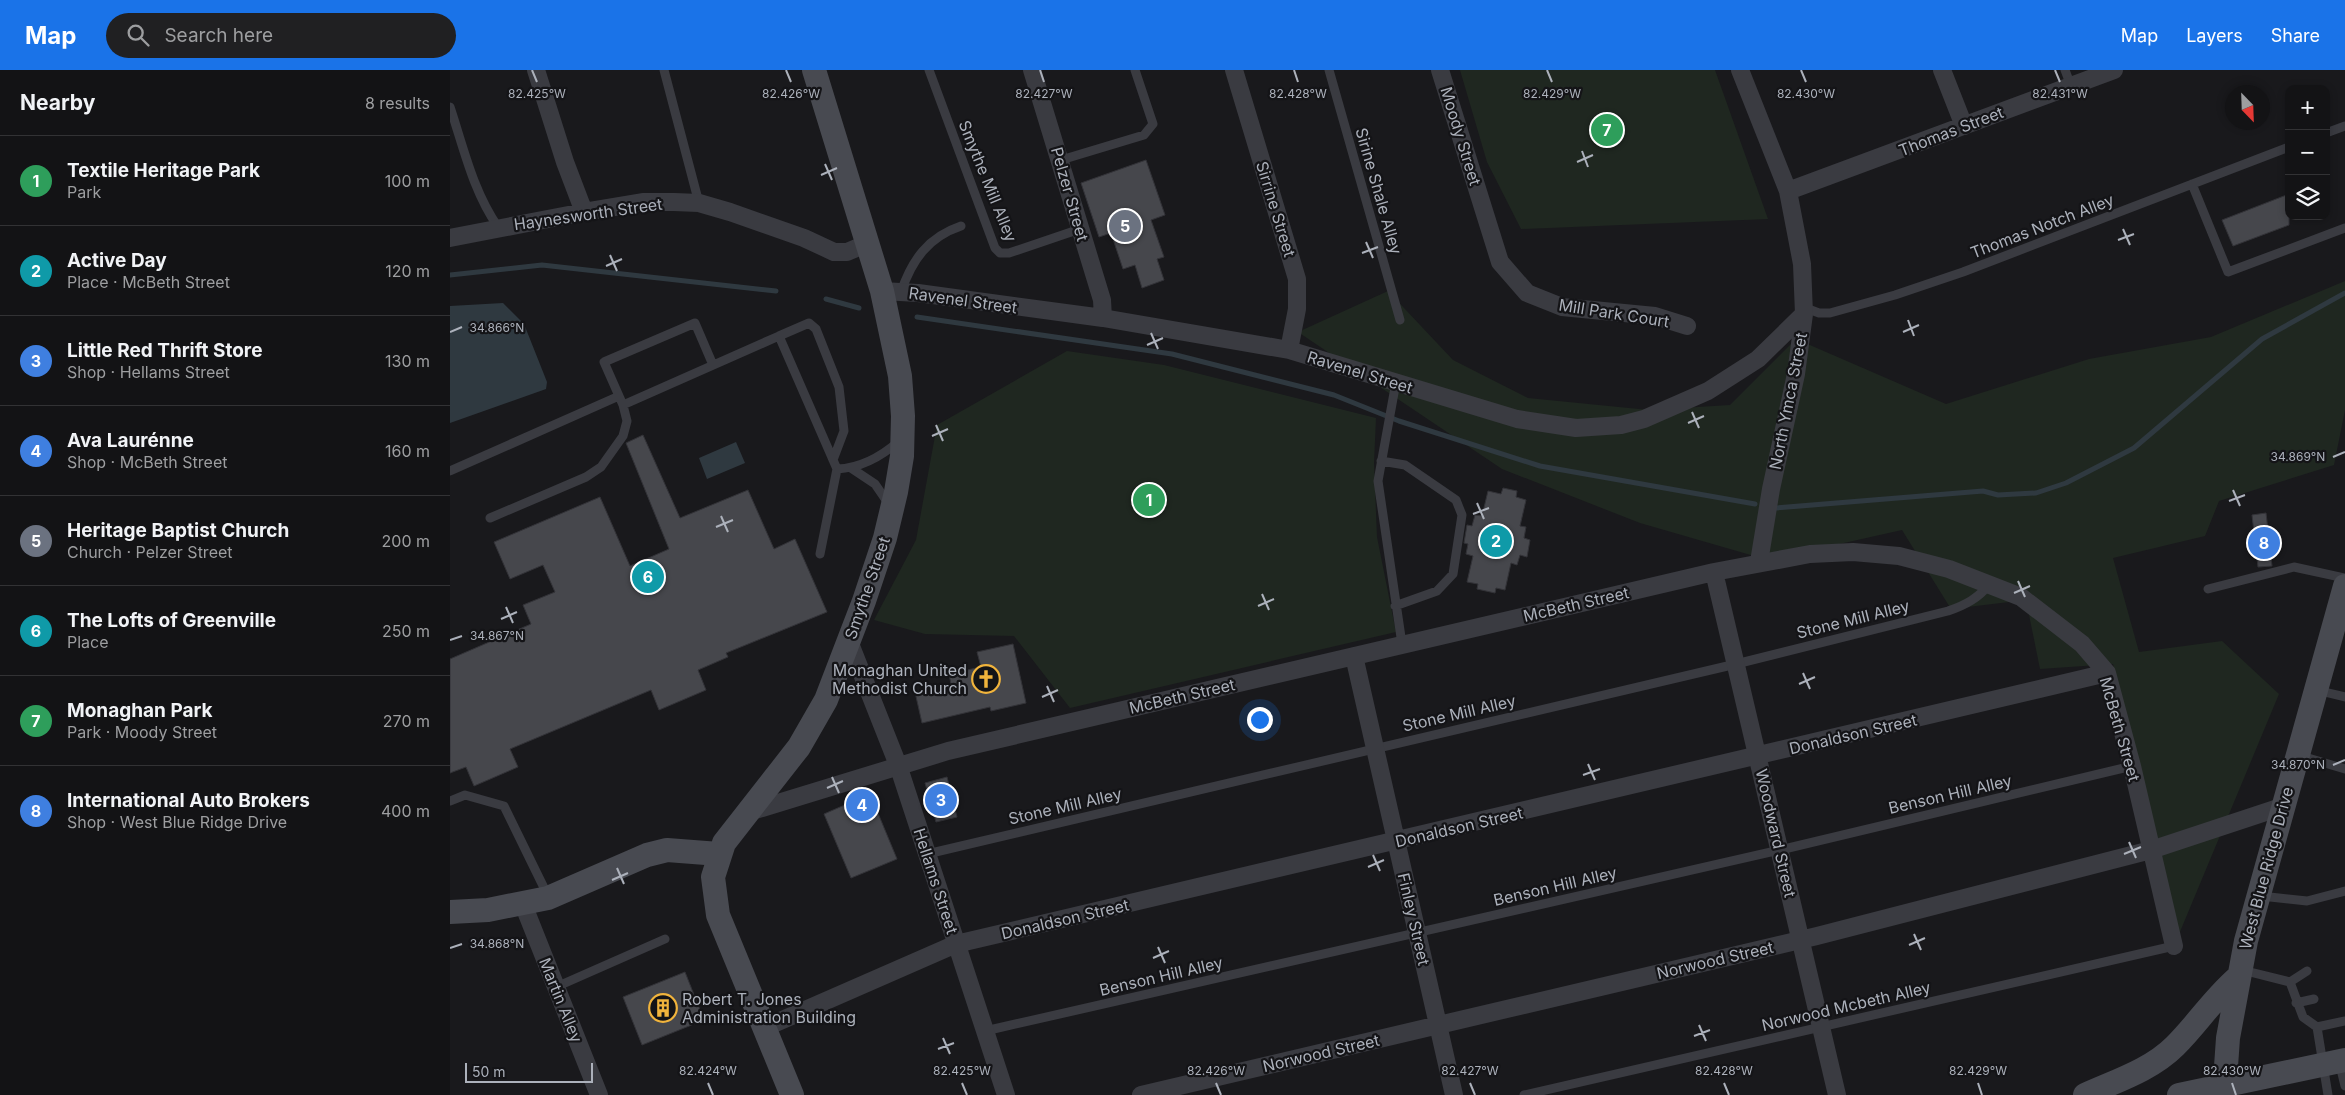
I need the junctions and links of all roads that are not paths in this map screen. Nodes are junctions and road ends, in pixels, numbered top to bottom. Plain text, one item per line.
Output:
1 (536, 70) edge
2 (664, 70) edge
3 (814, 70) edge
4 (929, 70) edge
5 (1032, 70) edge
6 (1136, 70) edge
7 (1234, 70) edge
8 (1328, 70) edge
9 (1440, 70) edge
10 (1740, 70) edge
11 (1942, 70) edge
12 (2114, 70) edge
13 (2068, 78) edge
14 (450, 107) edge
15 (1964, 126) junction
16 (2345, 126) edge
17 (2330, 132) edge
18 (2285, 149) edge
19 (1061, 160) junction
20 (2192, 184) junction
21 (1788, 191) junction
22 (1481, 201) joint
23 (699, 204) junction
24 (584, 212) junction
25 (961, 226) dead end
26 (498, 227) junction
27 (2345, 228) edge
28 (1080, 229) junction
29 (450, 238) edge
30 (866, 244) junction
31 (892, 292) junction
32 (1804, 310) junction
33 (1103, 318) junction
34 (1400, 320) dead end
35 (1686, 326) dead end
36 (779, 336) junction
37 (1289, 350) junction
38 (713, 366) junction
39 (1396, 382) junction
40 (621, 401) junction
41 (902, 438) junction
42 (833, 460) junction
43 (1381, 461) junction
44 (851, 468) junction
45 (837, 469) junction
46 (450, 470) edge
47 (892, 510) junction
48 (490, 518) dead end
49 (820, 554) dead end
50 (1759, 562) junction
51 (1714, 572) junction
52 (2345, 578) edge
53 (1991, 584) junction
54 (2345, 586) edge
55 (2208, 589) dead end
56 (1395, 606) junction
57 (850, 641) junction
58 (1402, 644) junction
59 (1354, 656) junction
60 (1736, 664) junction
61 (2107, 673) junction
62 (2316, 690) junction
63 (2345, 697) edge
64 (1375, 749) junction
65 (2297, 755) junction
66 (1758, 757) junction
67 (898, 765) junction
68 (2132, 766) junction
69 (2345, 769) edge
70 (450, 801) edge
71 (2284, 806) junction
72 (749, 812) junction
73 (1396, 842) junction
74 (1780, 850) junction
75 (2151, 850) junction
76 (719, 854) junction
77 (927, 854) junction
78 (2345, 891) edge
79 (2258, 896) junction
80 (548, 898) junction
81 (523, 904) junction
82 (450, 912) edge
83 (1417, 933) junction
84 (665, 939) dead end
85 (1801, 940) junction
86 (956, 944) junction
87 (2174, 946) joint
88 (2307, 972) dead end
89 (2238, 974) junction
90 (2290, 982) junction
91 (556, 987) junction
92 (2314, 999) dead end
93 (2296, 1003) junction
94 (2345, 1021) edge
95 (1438, 1026) junction
96 (1821, 1027) junction
97 (2317, 1027) junction
98 (764, 1028) junction
99 (985, 1031) junction
100 (2336, 1062) edge
101 (2345, 1086) edge
102 (2224, 1090) edge
103 (599, 1095) edge
104 (792, 1095) edge
105 (1006, 1095) edge
106 (1141, 1095) edge
107 (1454, 1095) edge
108 (1524, 1095) edge
109 (1837, 1095) edge
110 (2085, 1095) edge
111 (2179, 1095) edge
112 (2328, 1095) edge

1 - 24 street
2 - 23 lane
3 - 30 street, Smythe Street
4 - 28 lane, Smythe Mill Alley
5 - 19 street, Pelzer Street
6 - 19 lane
7 - 37 street, Sirrine Street
8 - 34 lane, Sirine Shale Alley
9 - 22 street, Moody Street
10 - 21 street, North Ymca Street
11 - 15 street
12 - 13 street, Thomas Street
13 - 15 street, Thomas Street
14 - 26 lane
15 - 21 street, Thomas Street
16 - 17 lane
18 - 20 lane, Thomas Notch Alley
19 - 28 street, Pelzer Street
20 - 27 lane
20 - 32 lane, Thomas Notch Alley
21 - 32 street, North Ymca Street
22 - 35 street, Mill Park Court
23 - 24 street, Haynesworth Street
23 - 30 street, Haynesworth Street
24 - 26 street, Haynesworth Street
25 - 31 lane
26 - 29 street, Haynesworth Street
28 - 33 street, Pelzer Street
30 - 31 street, Smythe Street
31 - 33 street, Ravenel Street
31 - 41 street, Smythe Street
32 - 39 street, Ravenel Street
32 - 50 street, North Ymca Street
33 - 37 street, Ravenel Street
36 - 38 lane
36 - 42 lane
36 - 42 lane
37 - 39 street, Ravenel Street
38 - 40 lane
38 - 40 lane
39 - 43 lane
40 - 46 lane
40 - 48 lane
41 - 44 lane
41 - 47 street, Smythe Street
42 - 45 lane
43 - 56 lane
43 - 56 lane
44 - 45 lane
44 - 47 lane
45 - 49 lane
47 - 57 street, Smythe Street
50 - 51 street, McBeth Street
50 - 53 street, McBeth Street
51 - 58 street, McBeth Street
51 - 60 street, Woodward Street
52 - 55 lane
53 - 60 lane, Stone Mill Alley
53 - 61 street, McBeth Street
54 - 62 street, West Blue Ridge Drive
56 - 58 lane
57 - 67 street, Hellams Street
57 - 72 street, Smythe Street
58 - 59 street, McBeth Street
59 - 64 street, Finley Street
59 - 67 street, McBeth Street
60 - 64 lane, Stone Mill Alley
60 - 66 street, Woodward Street
61 - 66 street, Donaldson Street
61 - 68 street, McBeth Street
62 - 63 lane
62 - 65 street, West Blue Ridge Drive
64 - 73 street, Finley Street
64 - 77 lane, Stone Mill Alley
65 - 69 lane
65 - 71 street, West Blue Ridge Drive
66 - 73 street, Donaldson Street
66 - 74 street, Woodward Street
67 - 72 street, McBeth Street
67 - 77 street, Hellams Street
68 - 74 lane, Benson Hill Alley
68 - 75 street, McBeth Street
70 - 80 lane
71 - 75 street, Norwood Street
71 - 79 street, West Blue Ridge Drive
72 - 76 street, Smythe Street
73 - 83 street, Finley Street
73 - 86 street, Donaldson Street
74 - 83 lane, Benson Hill Alley
74 - 85 street, Woodward Street
75 - 85 street, Norwood Street
75 - 87 street, McBeth Street
76 - 80 street
76 - 98 street, Smythe Street
77 - 86 street, Hellams Street
78 - 79 lane
79 - 89 street, West Blue Ridge Drive
80 - 81 street
81 - 82 street
81 - 91 street, Martin Alley
83 - 95 street, Finley Street
83 - 99 lane, Benson Hill Alley
84 - 91 lane
85 - 95 street, Norwood Street
85 - 96 street, Woodward Street
86 - 98 street, Donaldson Street
86 - 99 street, Hellams Street
87 - 96 lane, Norwood Mcbeth Alley
88 - 90 lane
89 - 90 lane
89 - 102 street, West Blue Ridge Drive
89 - 110 street
90 - 93 lane
91 - 103 street, Martin Alley
92 - 93 lane
93 - 97 lane
94 - 97 lane
95 - 106 street, Norwood Street
95 - 107 street, Finley Street
96 - 108 lane, Norwood Mcbeth Alley
96 - 109 street, Woodward Street
97 - 100 lane
98 - 104 street, Smythe Street
99 - 105 street, Hellams Street
100 - 101 lane
100 - 102 street
100 - 112 lane
102 - 111 street

